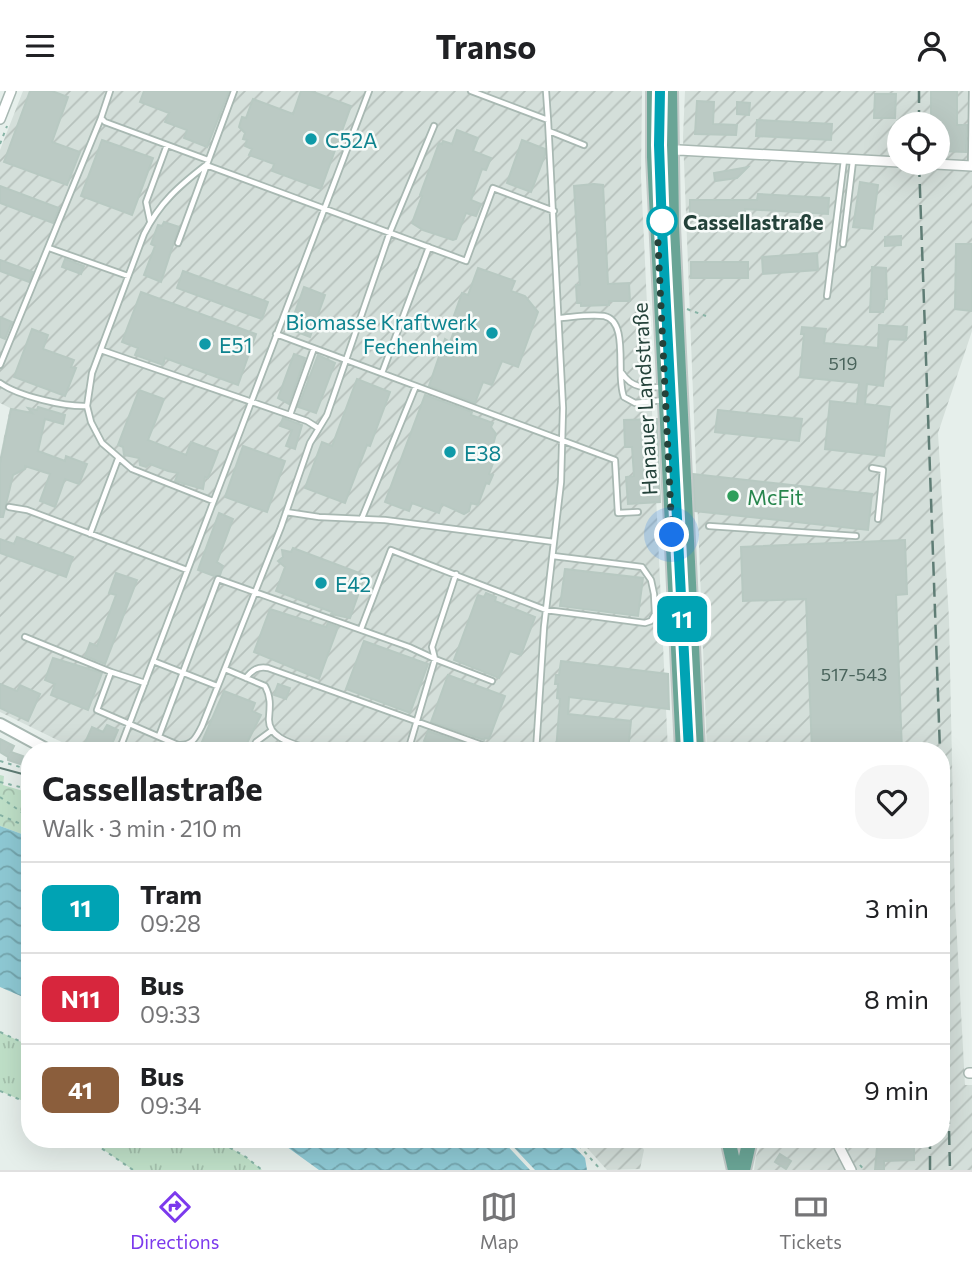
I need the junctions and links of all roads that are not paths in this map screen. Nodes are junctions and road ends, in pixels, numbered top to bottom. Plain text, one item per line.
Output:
1 (110, 91) edge
2 (234, 91) edge
3 (369, 91) edge
4 (471, 91) edge
5 (546, 91) edge
6 (654, 91) edge
7 (670, 91) edge
8 (972, 91) edge
9 (7, 92) edge
10 (101, 118) junction
11 (0, 119) edge
12 (548, 120) junction
13 (434, 126) dead end
14 (549, 131) junction
15 (167, 145) junction
16 (584, 145) dead end
17 (670, 150) junction
18 (849, 160) junction
19 (207, 162) junction
20 (972, 166) edge
21 (654, 171) junction
22 (324, 208) junction
23 (554, 211) junction
24 (150, 222) junction
25 (390, 232) junction
26 (178, 243) dead end
27 (844, 244) dead end
28 (429, 247) junction
29 (49, 248) junction
30 (128, 276) junction
31 (827, 296) dead end
32 (559, 317) junction
33 (276, 334) junction
34 (314, 348) junction
35 (101, 350) junction
36 (346, 360) junction
37 (0, 365) edge
38 (621, 369) junction
39 (382, 373) junction
40 (0, 383) edge
41 (416, 386) junction
42 (664, 394) junction
43 (251, 401) junction
44 (87, 406) junction
45 (290, 415) junction
46 (317, 428) junction
47 (562, 441) junction
48 (118, 459) junction
49 (872, 468) dead end
50 (213, 501) junction
51 (9, 507) dead end
52 (286, 512) junction
53 (638, 512) dead end
54 (362, 518) junction
55 (878, 519) dead end
56 (709, 526) dead end
57 (90, 534) junction
58 (856, 536) dead end
59 (554, 542) junction
60 (553, 556) junction
61 (187, 570) junction
62 (456, 574) junction
63 (255, 593) junction
64 (546, 610) junction
65 (361, 629) junction
66 (25, 637) dead end
67 (435, 660) junction
68 (153, 661) junction
69 (225, 669) junction
70 (111, 671) junction
71 (182, 673) junction
72 (246, 678) junction
73 (492, 681) dead end
74 (145, 683) junction
75 (218, 686) junction
76 (419, 721) junction
77 (131, 723) junction
78 (0, 724) edge
79 (271, 731) junction
80 (159, 736) junction
81 (33, 742) edge
82 (123, 742) edge
83 (172, 742) edge
84 (193, 742) edge
85 (256, 742) edge
86 (291, 742) edge
87 (411, 742) edge
88 (475, 742) edge
89 (537, 742) edge
90 (683, 742) edge
91 (698, 742) edge
92 (730, 1148) edge
93 (748, 1148) edge
94 (840, 1148) edge
95 (736, 1170) edge
96 (743, 1170) edge
97 (851, 1170) edge

1 - 10 lane
2 - 19 lane
3 - 22 lane
4 - 12 lane
5 - 12 lane
6 - 21 main road, Hanauer Landstraße
7 - 17 main road, Hanauer Landstraße
8 - 20 lane
9 - 11 street
10 - 15 lane
10 - 29 lane
12 - 14 lane
13 - 25 lane
14 - 16 lane
14 - 23 lane
15 - 19 lane
15 - 24 lane
17 - 18 street
17 - 21 street
17 - 91 main road, Hanauer Landstraße
18 - 20 street
18 - 27 lane
18 - 31 lane
19 - 22 lane
19 - 24 lane
19 - 26 lane
21 - 42 main road, Hanauer Landstraße
22 - 25 lane
22 - 33 lane
23 - 28 lane
23 - 32 lane
24 - 30 lane
25 - 28 lane
25 - 36 lane
28 - 39 lane
29 - 30 lane
29 - 37 lane
30 - 35 lane
32 - 38 lane
32 - 47 lane
33 - 34 lane
33 - 43 lane
34 - 36 lane
34 - 45 lane
35 - 43 lane
35 - 44 lane
36 - 39 lane
36 - 46 lane
38 - 42 lane
38 - 42 lane
39 - 41 lane
40 - 44 lane
41 - 47 lane
41 - 54 lane
42 - 90 main road, Hanauer Landstraße
43 - 45 lane
43 - 50 lane
44 - 48 lane
45 - 46 lane
46 - 52 lane
47 - 53 lane
47 - 59 lane
48 - 50 lane
48 - 57 lane
49 - 55 lane
50 - 61 lane
51 - 57 lane
52 - 54 lane
52 - 63 lane
54 - 59 lane
56 - 58 lane
57 - 61 lane
59 - 60 lane
60 - 64 lane
60 - 64 lane
61 - 68 lane
62 - 64 lane
62 - 65 lane
62 - 67 lane
63 - 65 lane
63 - 69 lane
63 - 71 lane
64 - 89 lane
65 - 67 lane
66 - 70 lane
67 - 73 lane
67 - 76 lane
68 - 71 lane
68 - 74 lane
69 - 72 lane
69 - 75 lane
70 - 74 lane
70 - 77 lane
71 - 75 lane
71 - 80 lane
72 - 76 lane
72 - 79 lane
74 - 77 lane
75 - 84 lane
76 - 87 lane
76 - 88 lane
77 - 80 lane
77 - 82 lane
78 - 81 street
79 - 85 lane
79 - 86 lane
80 - 83 lane
92 - 95 main road
93 - 96 main road
94 - 97 street

